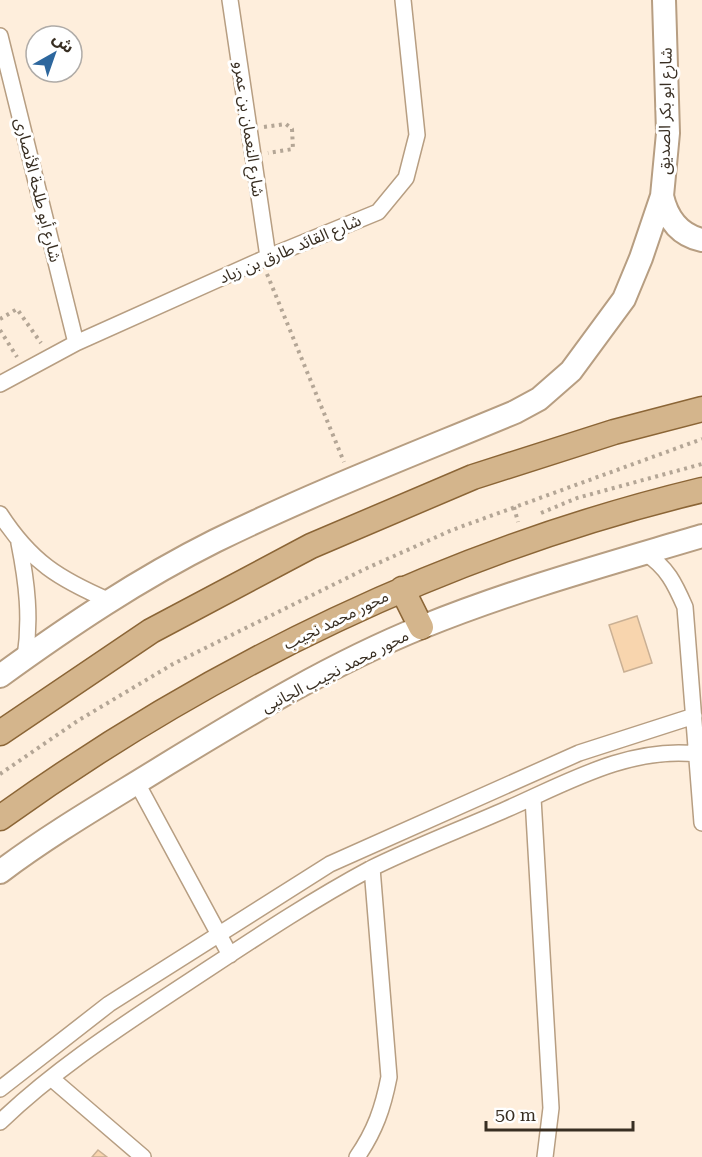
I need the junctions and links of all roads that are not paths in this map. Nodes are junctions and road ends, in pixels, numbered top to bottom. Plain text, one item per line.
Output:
1 (230, 0) edge
2 (403, 0) edge
3 (664, 0) edge
4 (0, 36) edge
5 (662, 196) junction
6 (702, 240) edge
7 (265, 258) junction
8 (76, 343) junction
9 (0, 384) edge
10 (702, 409) edge
11 (676, 415) junction
12 (702, 419) edge
13 (702, 490) edge
14 (0, 514) edge
15 (702, 536) edge
16 (19, 543) junction
17 (645, 553) junction
18 (402, 589) junction
19 (110, 601) junction
20 (421, 627) junction
21 (25, 658) junction
22 (0, 676) edge
23 (694, 716) junction
24 (0, 733) edge
25 (697, 754) junction
26 (137, 783) junction
27 (533, 798) junction
28 (0, 818) edge
29 (702, 823) edge
30 (372, 868) junction
31 (0, 872) edge
32 (218, 934) junction
33 (230, 955) junction
34 (51, 1078) junction
35 (5, 1085) edge
36 (27, 1099) junction
37 (0, 1122) edge
38 (143, 1157) edge
39 (357, 1157) edge
40 (545, 1157) edge

1 - 7 street, شارع النعمان بن عمرو
2 - 7 street, شارع القائد طارق بن زياد
3 - 5 street, شارع ابو بكر الصديق
4 - 8 street, شارع أبو طلحة الأنصارى
5 - 6 street
5 - 19 street, شارع ابو بكر الصديق
7 - 8 street, شارع القائد طارق بن زياد
8 - 9 street, شارع القائد طارق بن زياد
10 - 11 main road
11 - 12 main road
11 - 24 main road
13 - 18 main road, محور محمد نجيب
14 - 16 street
15 - 17 street, محور محمد نجيب الجانبى
16 - 19 street
16 - 21 street
17 - 20 street, محور محمد نجيب الجانبى
17 - 23 street
18 - 20 main road
18 - 28 main road, محور محمد نجيب
19 - 21 street
20 - 26 street, محور محمد نجيب الجانبى
21 - 22 street
23 - 25 street
23 - 32 street
25 - 27 street
25 - 29 street
26 - 31 street, محور محمد نجيب الجانبى
26 - 32 street
27 - 30 street
27 - 40 street
30 - 33 street
30 - 39 street
32 - 33 street
32 - 35 street
33 - 34 street
34 - 36 street
34 - 38 street
35 - 36 street
36 - 37 street

